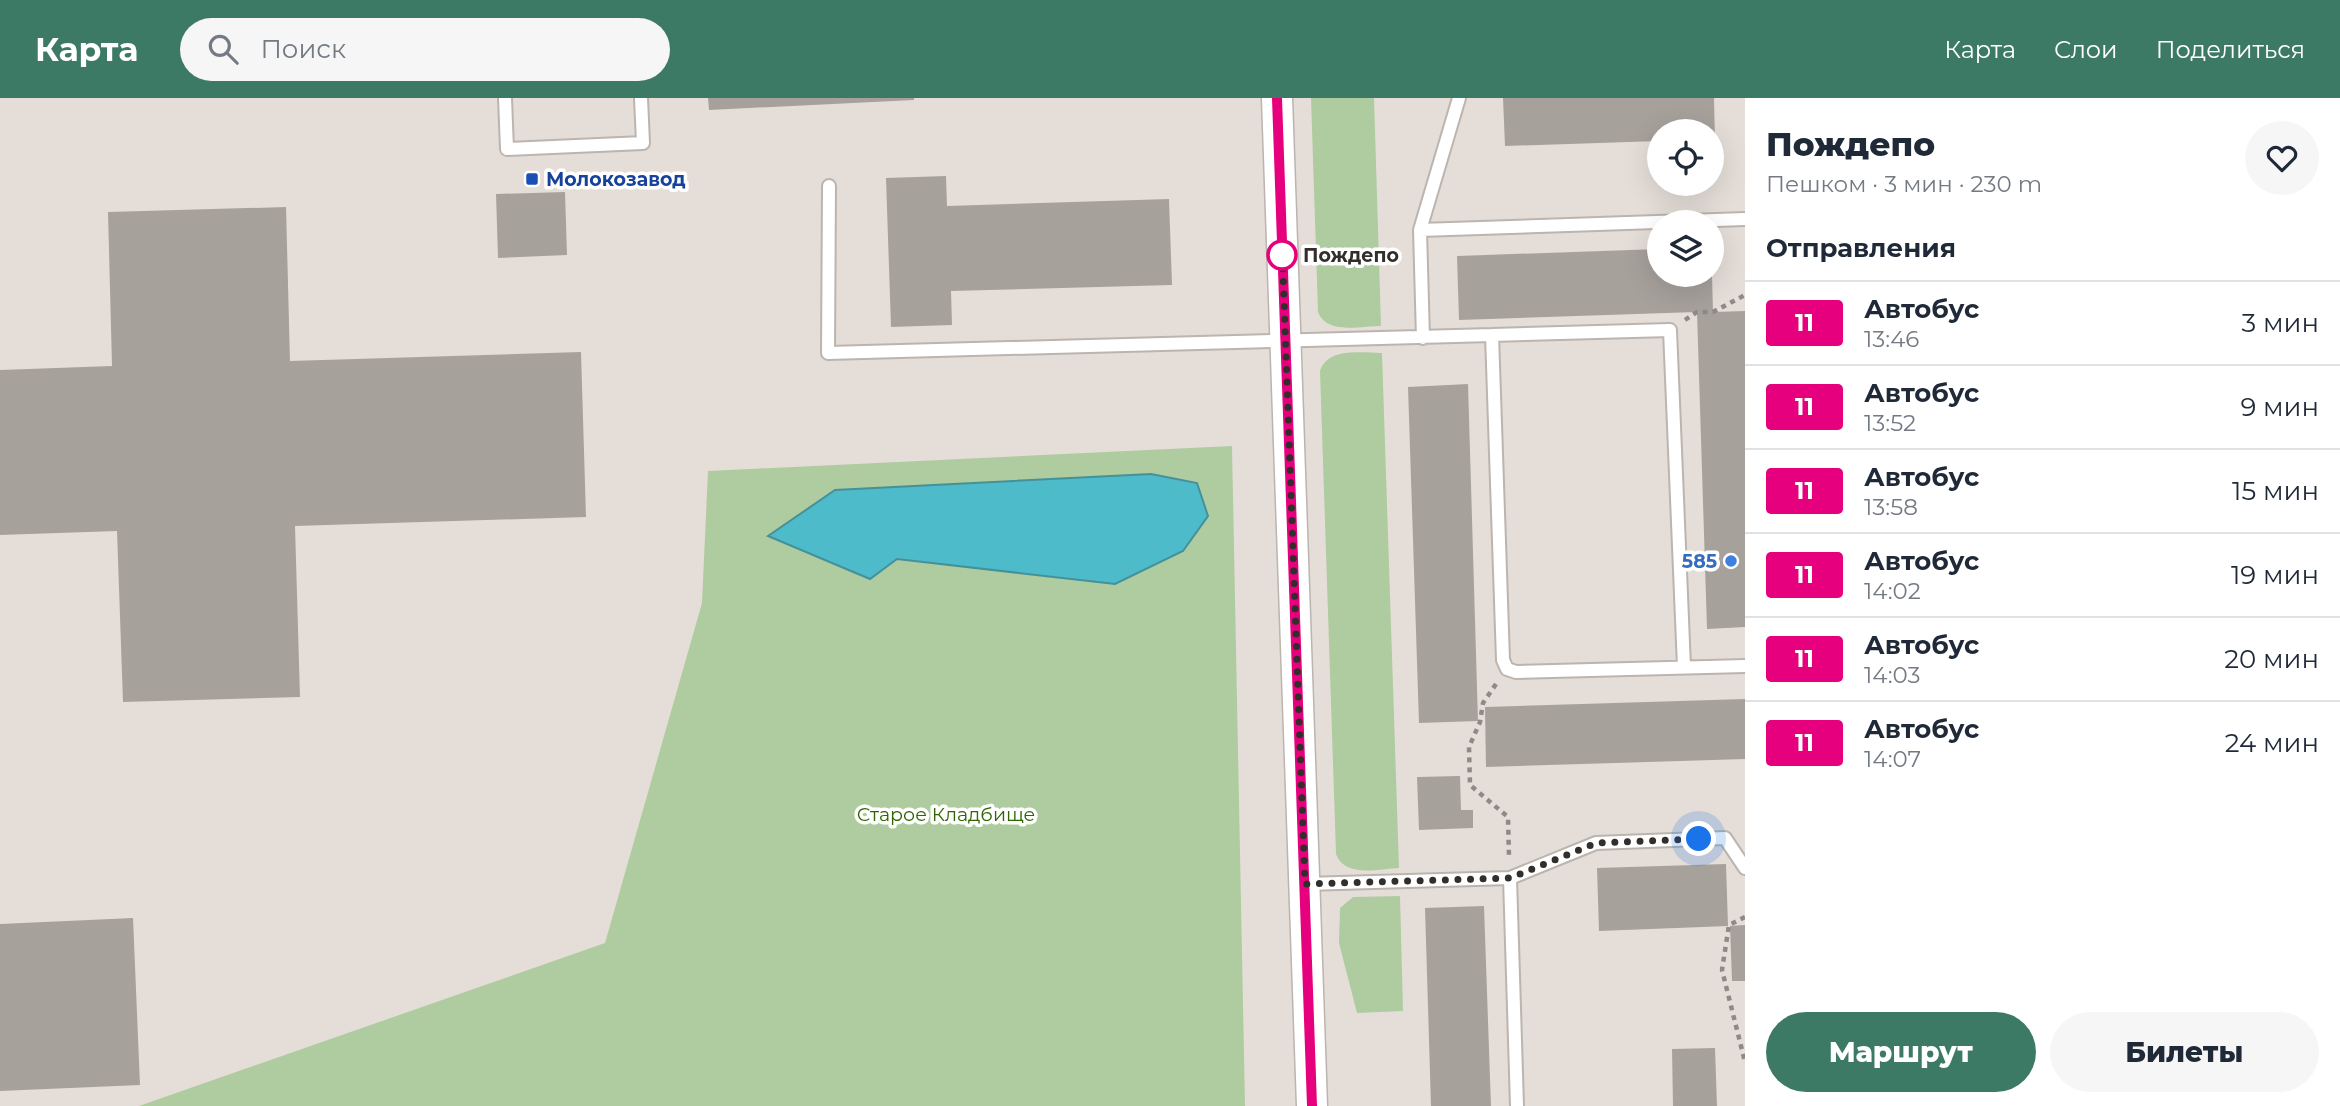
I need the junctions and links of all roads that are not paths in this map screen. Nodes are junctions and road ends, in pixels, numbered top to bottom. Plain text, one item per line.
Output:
1 (505, 98) edge
2 (641, 98) edge
3 (1277, 98) edge
4 (1459, 98) edge
5 (829, 186) dead end
6 (1745, 219) edge
7 (1420, 230) junction
8 (1492, 335) junction
9 (1423, 338) junction
10 (1286, 342) junction
11 (1745, 666) edge
12 (1684, 667) junction
13 (1745, 868) edge
14 (1510, 878) junction
15 (1305, 884) junction
16 (1312, 1106) edge
17 (1517, 1106) edge

1 - 2 lane
3 - 10 street
4 - 7 lane
5 - 10 lane
6 - 7 lane
7 - 9 lane
8 - 9 lane
8 - 12 lane
8 - 12 lane
9 - 10 lane
10 - 15 street
11 - 12 lane
13 - 14 lane
14 - 15 lane
14 - 17 lane
15 - 16 street

